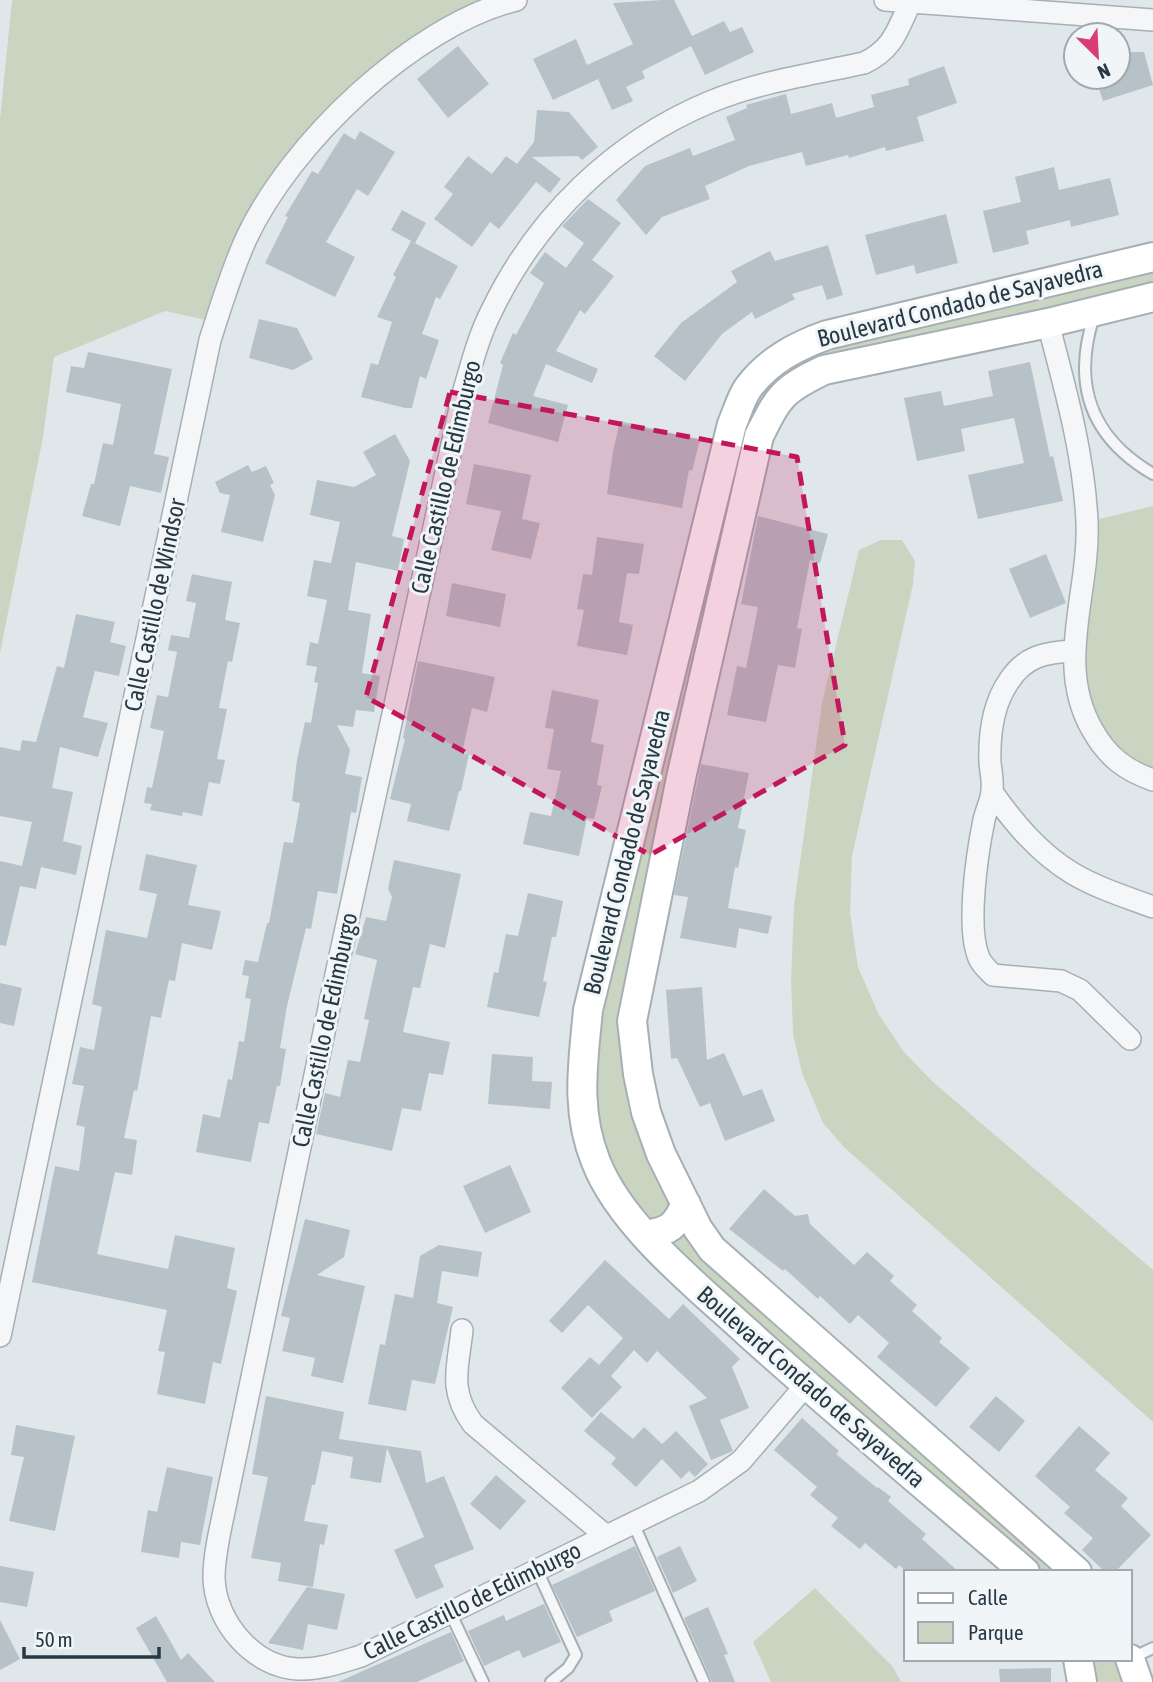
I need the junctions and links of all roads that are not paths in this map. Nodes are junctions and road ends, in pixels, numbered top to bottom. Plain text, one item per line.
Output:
1 (516, 0) edge
2 (885, 0) edge
3 (910, 2) junction
4 (1153, 20) edge
5 (1153, 257) edge
6 (1153, 297) edge
7 (1095, 311) junction
8 (1048, 323) junction
9 (1153, 474) edge
10 (1074, 651) junction
11 (1153, 780) edge
12 (992, 792) junction
13 (1153, 907) edge
14 (588, 1010) junction
15 (632, 1021) junction
16 (1130, 1039) dead end
17 (686, 1204) junction
18 (645, 1235) junction
19 (462, 1330) dead end
20 (0, 1336) edge
21 (806, 1385) junction
22 (634, 1524) junction
23 (606, 1536) junction
24 (537, 1570) junction
25 (1023, 1570) edge
26 (1075, 1570) edge
27 (450, 1612) junction
28 (1153, 1648) edge
29 (1132, 1658) edge
30 (1078, 1661) edge
31 (1131, 1661) edge
32 (483, 1682) edge
33 (551, 1682) edge
34 (704, 1682) edge
35 (1082, 1682) edge
36 (1138, 1682) edge

1 - 20 street, Calle Castillo de Windsor
2 - 3 street
3 - 4 street
3 - 27 street, Calle Castillo de Edimburgo
5 - 14 street, Boulevard Condado de Sayavedra
6 - 7 street, Boulevard Condado de Sayavedra
7 - 8 street, Boulevard Condado de Sayavedra
7 - 9 lane
8 - 10 street
8 - 15 street, Boulevard Condado de Sayavedra
10 - 11 street
10 - 12 street
12 - 13 street
12 - 16 street
14 - 15 street
14 - 18 street, Boulevard Condado de Sayavedra
15 - 17 street, Boulevard Condado de Sayavedra
17 - 18 street
17 - 26 street, Boulevard Condado de Sayavedra
18 - 21 street, Boulevard Condado de Sayavedra
19 - 23 street
21 - 22 street, Calle Castillo de Edimburgo
21 - 25 street, Boulevard Condado de Sayavedra
22 - 23 street, Calle Castillo de Edimburgo
22 - 34 lane
23 - 24 street, Calle Castillo de Edimburgo
24 - 27 street, Calle Castillo de Edimburgo
24 - 33 lane
27 - 32 lane
28 - 29 lane
30 - 35 street
31 - 36 street

